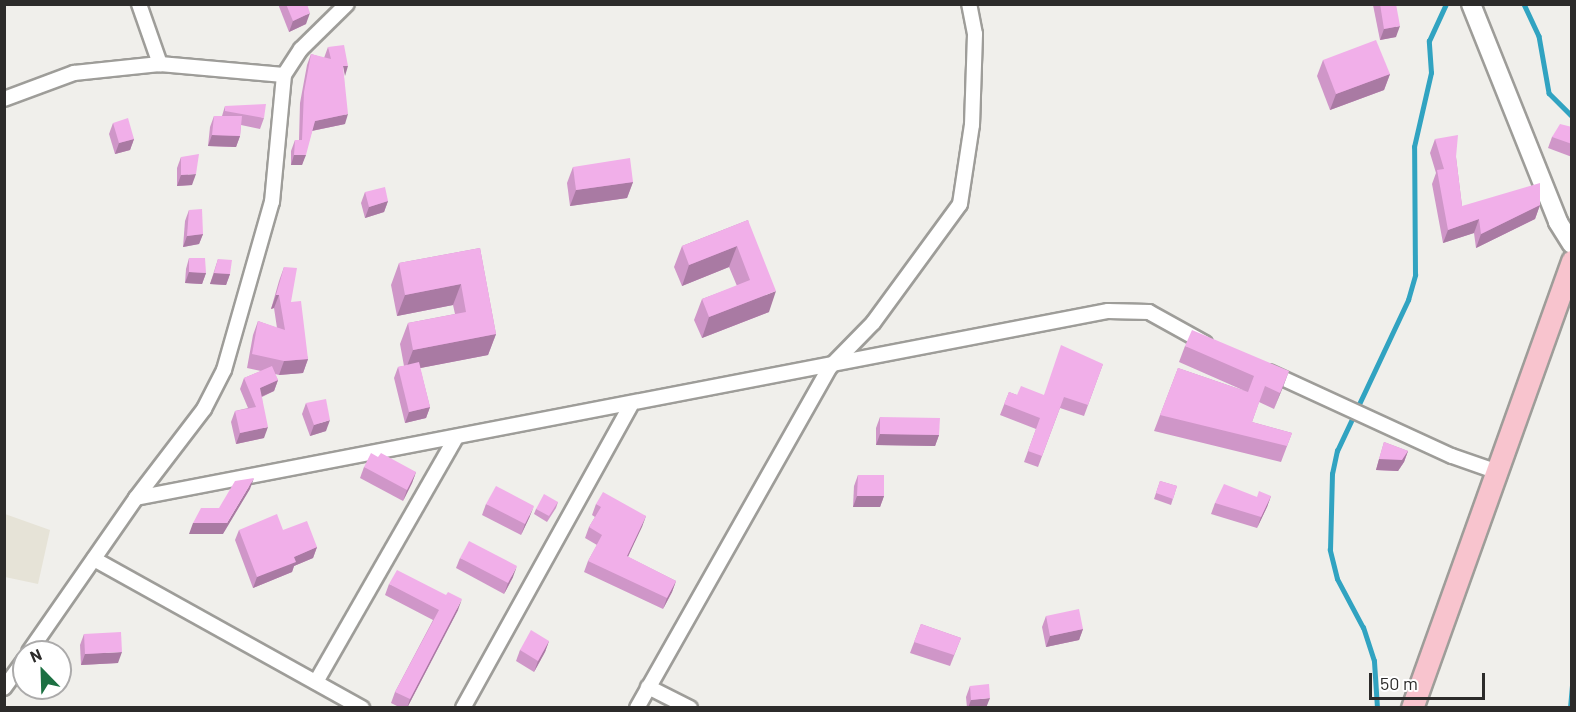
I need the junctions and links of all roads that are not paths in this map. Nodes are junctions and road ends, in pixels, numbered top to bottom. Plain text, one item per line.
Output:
1 (139, 4) edge
2 (347, 4) edge
3 (969, 4) edge
4 (1471, 4) edge
5 (160, 64) junction
6 (284, 75) junction
7 (4, 99) edge
8 (1572, 244) edge
9 (1572, 261) edge
10 (1221, 352) edge
11 (1252, 365) edge
12 (830, 367) junction
13 (631, 405) junction
14 (456, 438) junction
15 (1498, 472) junction
16 (136, 498) junction
17 (94, 559) junction
18 (37, 640) edge
19 (316, 682) junction
20 (648, 687) junction
21 (362, 708) edge
22 (463, 708) edge
23 (637, 708) edge
24 (690, 708) edge
25 (1412, 708) edge

1 - 5 street
2 - 6 street
3 - 12 street
4 - 8 street
5 - 6 street
5 - 7 street
6 - 16 street
9 - 15 main road
10 - 12 street
11 - 15 street
12 - 13 street
12 - 20 street
13 - 14 street
13 - 22 street
14 - 16 street
14 - 19 street
15 - 25 main road
16 - 17 street
17 - 18 street
17 - 19 street
19 - 21 street
20 - 23 street
20 - 24 street

